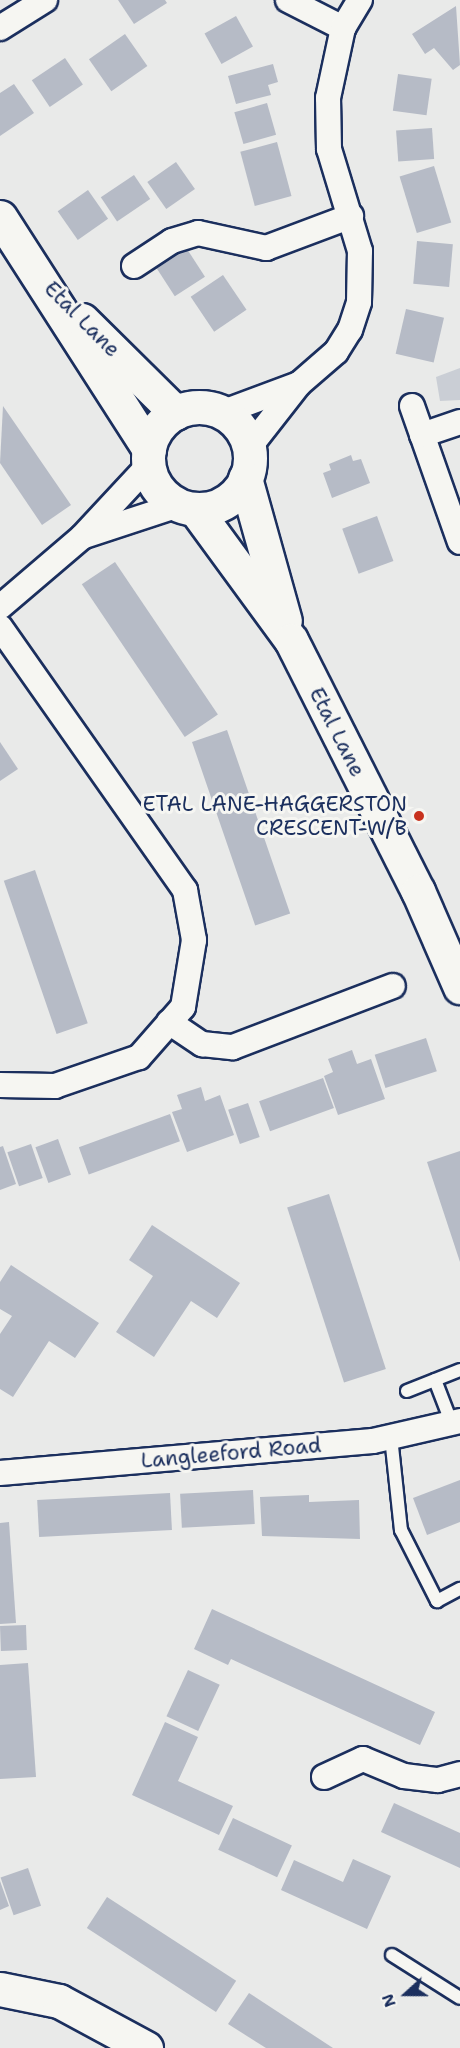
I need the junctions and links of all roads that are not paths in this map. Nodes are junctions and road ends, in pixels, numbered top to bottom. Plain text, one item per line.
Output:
1 (45, 0) edge
2 (288, 0) edge
3 (360, 0) edge
4 (0, 28) edge
5 (343, 28) junction
6 (351, 216) junction
7 (0, 217) edge
8 (134, 266) dead end
9 (39, 276) junction
10 (299, 384) junction
11 (412, 406) dead end
12 (220, 412) junction
13 (176, 413) junction
14 (460, 422) edge
15 (422, 435) junction
16 (148, 457) junction
17 (247, 463) junction
18 (187, 507) junction
19 (82, 537) junction
20 (460, 542) edge
21 (0, 607) edge
22 (0, 627) edge
23 (291, 640) junction
24 (393, 986) dead end
25 (460, 987) edge
26 (169, 1022) junction
27 (0, 1085) edge
28 (460, 1370) edge
29 (435, 1380) junction
30 (407, 1391) dead end
31 (456, 1422) edge
32 (391, 1437) junction
33 (0, 1473) edge
34 (460, 1589) edge
35 (460, 1774) edge
36 (324, 1777) dead end
37 (392, 1955) dead end
38 (0, 1989) edge
39 (460, 1998) edge
40 (146, 2048) edge

1 - 4 street
2 - 5 street
3 - 5 street
5 - 6 street
6 - 8 street
6 - 10 street
7 - 9 street, Etal Lane
9 - 13 street, Etal Lane
9 - 16 street, Etal Lane
10 - 12 street
10 - 17 street
11 - 15 street
12 - 13 street
12 - 17 street
13 - 16 street
14 - 15 street
15 - 20 street
16 - 18 street
16 - 19 street
17 - 18 street
17 - 23 street, Etal Lane
18 - 19 street
18 - 23 street, Etal Lane
19 - 21 street
22 - 26 street
23 - 25 street, Etal Lane
24 - 26 street
26 - 27 street
28 - 29 lane
29 - 30 lane
29 - 31 lane
31 - 32 street, Langleeford Road
32 - 33 street, Langleeford Road
32 - 34 lane
35 - 36 street
37 - 39 lane
38 - 40 street

